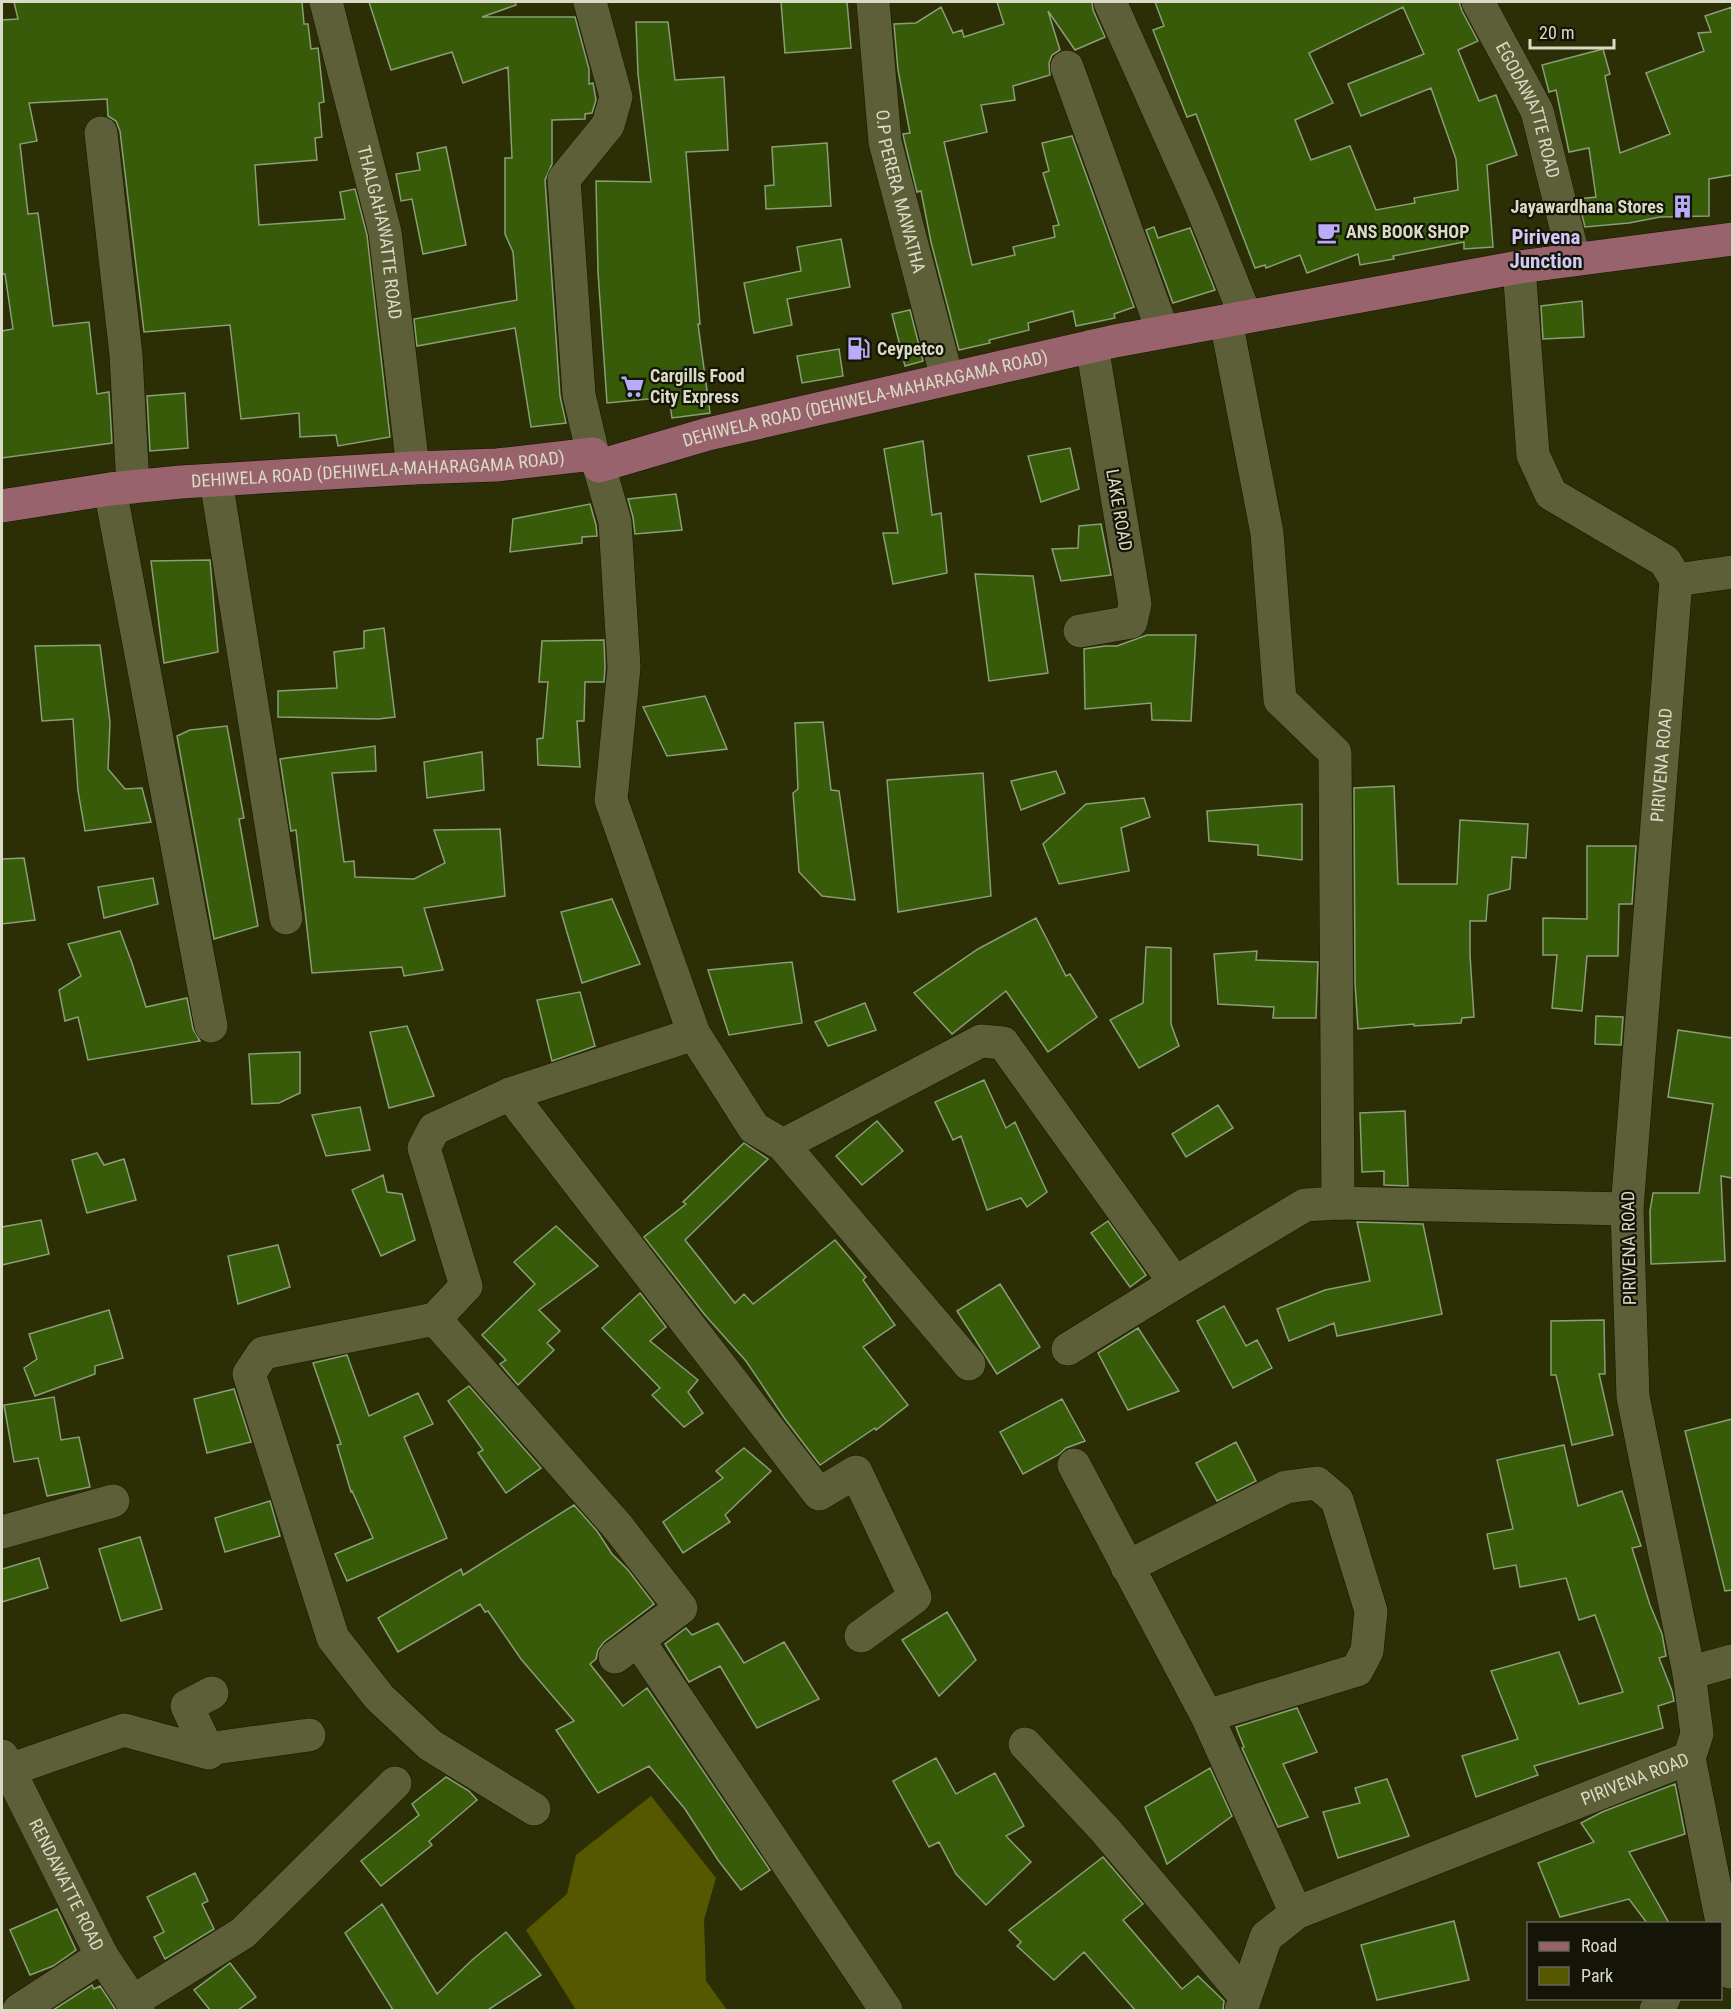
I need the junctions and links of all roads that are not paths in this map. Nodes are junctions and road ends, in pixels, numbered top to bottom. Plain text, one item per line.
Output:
1 (326, 2) edge
2 (590, 2) edge
3 (873, 2) edge
4 (1110, 2) edge
5 (1478, 2) edge
6 (1067, 67) dead end
7 (100, 133) dead end
8 (1732, 239) edge
9 (1574, 259) junction
10 (1519, 267) junction
11 (1236, 319) junction
12 (1163, 332) junction
13 (1092, 346) junction
14 (947, 378) junction
15 (596, 460) junction
16 (413, 468) junction
17 (216, 480) junction
18 (122, 488) junction
19 (2, 506) edge
20 (1732, 572) edge
21 (1676, 580) junction
22 (1080, 631) dead end
23 (286, 918) dead end
24 (212, 1026) dead end
25 (694, 1034) junction
26 (510, 1094) junction
27 (783, 1145) junction
28 (1338, 1203) junction
29 (1626, 1209) junction
30 (1175, 1283) junction
31 (435, 1319) junction
32 (1068, 1349) dead end
33 (969, 1364) dead end
34 (1074, 1465) dead end
35 (113, 1501) dead end
36 (2, 1532) edge
37 (1126, 1567) junction
38 (861, 1636) dead end
39 (1732, 1661) edge
40 (1689, 1673) junction
41 (212, 1694) dead end
42 (1207, 1716) junction
43 (309, 1734) dead end
44 (1025, 1744) dead end
45 (207, 1749) junction
46 (1689, 1758) junction
47 (5, 1763) edge
48 (395, 1783) dead end
49 (534, 1809) dead end
50 (1296, 1913) junction
51 (1722, 1922) edge
52 (1722, 1922) edge
53 (102, 1956) junction
54 (1728, 1973) edge
55 (1243, 2003) edge
56 (135, 2006) edge
57 (19, 2010) edge
58 (886, 2010) edge

1 - 16 street, THALGAHAWATTE ROAD
2 - 15 street
3 - 14 street, O.P PERERA MAWATHA
4 - 11 street
5 - 9 street, EGODAWATTE ROAD
6 - 12 street
7 - 18 street
8 - 9 main road, DEHIWELA ROAD (DEHIWELA-MAHARAGAMA ROAD)
9 - 10 main road, DEHIWELA ROAD (DEHIWELA-MAHARAGAMA ROAD)
10 - 11 main road, DEHIWELA ROAD (DEHIWELA-MAHARAGAMA ROAD)
10 - 21 street
11 - 12 main road, DEHIWELA ROAD (DEHIWELA-MAHARAGAMA ROAD)
11 - 28 street
12 - 13 main road, DEHIWELA ROAD (DEHIWELA-MAHARAGAMA ROAD)
13 - 14 main road, DEHIWELA ROAD (DEHIWELA-MAHARAGAMA ROAD)
13 - 22 street, LAKE ROAD
14 - 15 main road, DEHIWELA ROAD (DEHIWELA-MAHARAGAMA ROAD)
15 - 16 main road, DEHIWELA ROAD (DEHIWELA-MAHARAGAMA ROAD)
15 - 25 street
16 - 17 main road, DEHIWELA ROAD (DEHIWELA-MAHARAGAMA ROAD)
17 - 18 main road, DEHIWELA ROAD (DEHIWELA-MAHARAGAMA ROAD)
17 - 23 street
18 - 19 main road, DEHIWELA ROAD (DEHIWELA-MAHARAGAMA ROAD)
18 - 24 street
20 - 21 street
21 - 29 street, PIRIVENA ROAD
25 - 26 street
25 - 27 street
26 - 31 street
26 - 38 street
27 - 30 street
27 - 33 street
28 - 29 street
28 - 30 street
29 - 40 street, PIRIVENA ROAD
30 - 32 street
31 - 49 street
31 - 58 street
34 - 37 street
35 - 36 street
37 - 42 street
37 - 42 street
39 - 40 street
40 - 46 street, PIRIVENA ROAD
41 - 45 street
42 - 50 street
43 - 45 street
44 - 55 street
45 - 47 street
46 - 50 street, PIRIVENA ROAD
46 - 52 street
47 - 53 street, RENDAWATTE ROAD
48 - 56 street
50 - 55 street, PIRIVENA ROAD
51 - 54 street
53 - 56 street, RENDAWATTE ROAD
53 - 57 street

